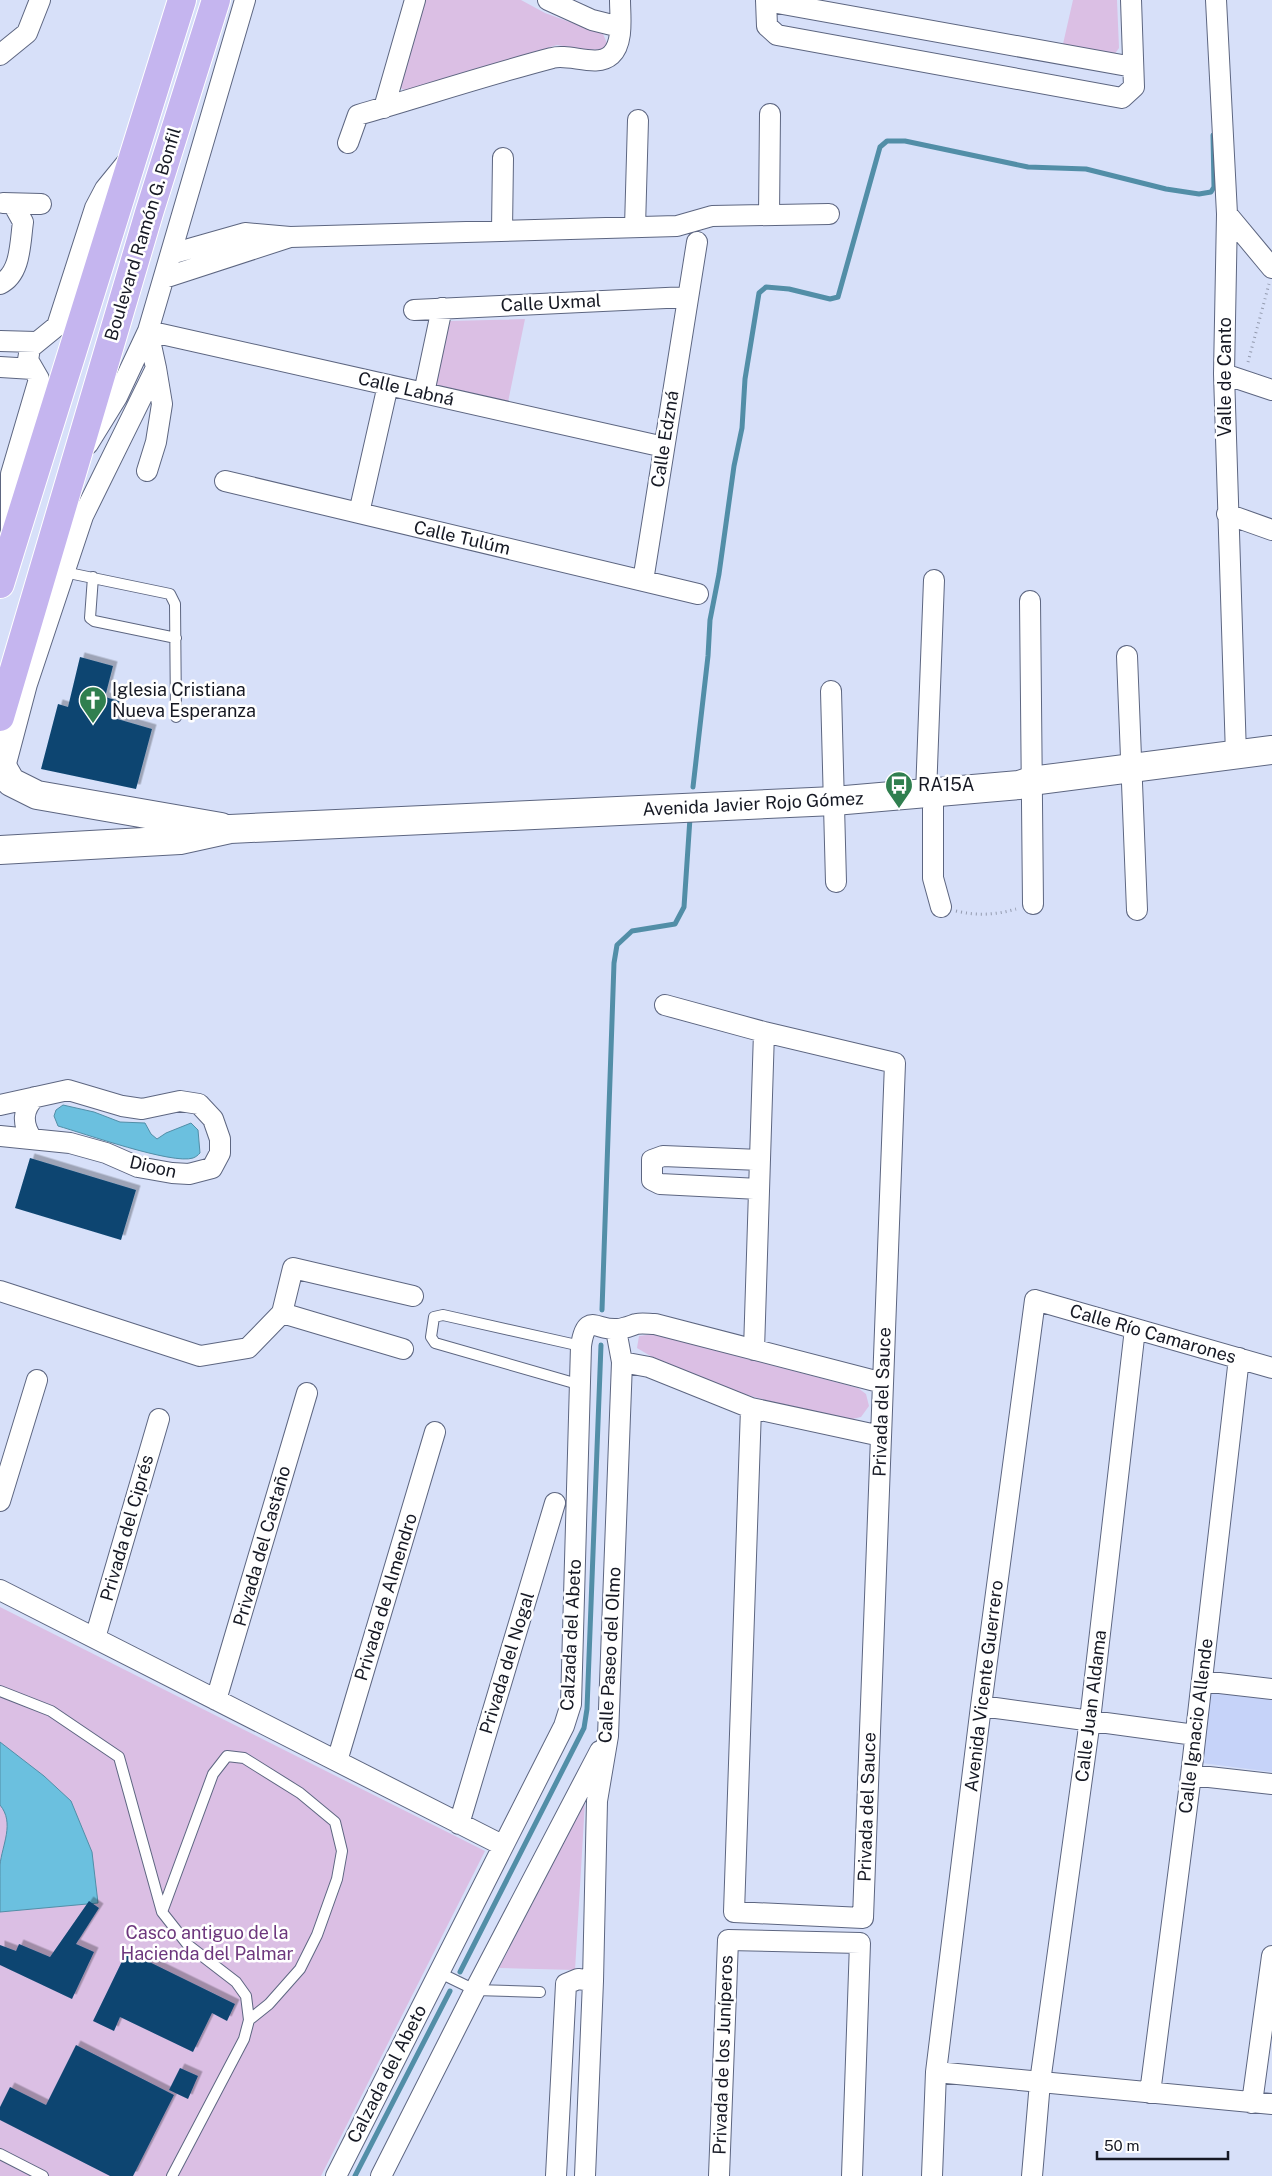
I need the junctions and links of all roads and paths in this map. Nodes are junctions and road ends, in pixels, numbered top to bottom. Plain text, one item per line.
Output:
1 (40, 0) edge
2 (182, 0) edge
3 (216, 0) edge
4 (245, 0) edge
5 (415, 0) edge
6 (548, 0) edge
7 (620, 0) edge
8 (1131, 0) edge
9 (1216, 0) edge
10 (766, 1) edge
11 (620, 27) junction
12 (0, 55) edge
13 (1134, 67) junction
14 (384, 108) junction
15 (770, 114) dead end
16 (638, 120) dead end
17 (348, 143) dead end
18 (136, 150) junction
19 (503, 158) dead end
20 (6, 204) edge
21 (41, 204) dead end
22 (829, 214) dead end
23 (1227, 214) junction
24 (769, 215) junction
25 (635, 228) junction
26 (502, 230) junction
27 (290, 237) junction
28 (697, 242) dead end
29 (171, 254) junction
30 (1271, 274) edge
31 (164, 278) junction
32 (0, 284) edge
33 (688, 297) junction
34 (442, 308) junction
35 (414, 310) dead end
36 (148, 331) junction
37 (18, 341) edge
38 (15, 368) edge
39 (156, 368) junction
40 (1224, 374) junction
41 (1244, 380) junction
42 (388, 385) junction
43 (1272, 390) edge
44 (424, 393) junction
45 (664, 447) junction
46 (72, 470) junction
47 (147, 471) dead end
48 (225, 481) dead end
49 (359, 513) junction
50 (1227, 514) junction
51 (1272, 530) edge
52 (11, 546) junction
53 (64, 572) junction
54 (93, 577) junction
55 (934, 580) dead end
56 (642, 581) junction
57 (0, 584) edge
58 (698, 594) dead end
59 (1030, 601) dead end
60 (176, 638) junction
61 (1127, 656) dead end
62 (832, 692) dead end
63 (176, 717) dead end
64 (0, 722) edge
65 (1272, 750) edge
66 (1236, 754) junction
67 (2, 767) edge
68 (1131, 768) junction
69 (1031, 781) junction
70 (926, 794) junction
71 (834, 801) junction
72 (230, 829) junction
73 (0, 850) edge
74 (836, 882) dead end
75 (1033, 904) joint
76 (941, 907) joint
77 (1137, 910) dead end
78 (665, 1005) dead end
79 (764, 1032) junction
80 (35, 1097) junction
81 (0, 1105) edge
82 (0, 1136) edge
83 (32, 1139) junction
84 (760, 1160) junction
85 (759, 1189) junction
86 (0, 1291) edge
87 (413, 1296) dead end
88 (1035, 1300) joint
89 (282, 1313) junction
90 (1134, 1329) junction
91 (616, 1330) junction
92 (581, 1346) junction
93 (402, 1349) dead end
94 (754, 1350) junction
95 (1239, 1358) junction
96 (622, 1362) junction
97 (1272, 1368) edge
98 (37, 1380) dead end
99 (883, 1383) junction
100 (581, 1385) junction
101 (307, 1393) dead end
102 (752, 1408) junction
103 (159, 1419) dead end
104 (435, 1432) dead end
105 (881, 1436) junction
106 (0, 1501) edge
107 (555, 1503) dead end
108 (0, 1590) edge
109 (94, 1638) junction
110 (1202, 1681) junction
111 (1272, 1689) edge
112 (0, 1691) edge
113 (216, 1700) junction
114 (981, 1706) junction
115 (1090, 1720) junction
116 (1195, 1735) junction
117 (608, 1736) junction
118 (337, 1761) junction
119 (1191, 1775) junction
120 (1272, 1784) edge
121 (459, 1824) junction
122 (502, 1846) junction
123 (162, 1912) junction
124 (1272, 1956) edge
125 (438, 1972) junction
126 (593, 1981) junction
127 (475, 1990) junction
128 (540, 1992) dead end
129 (249, 2020) junction
130 (936, 2072) junction
131 (1040, 2082) junction
132 (1150, 2093) junction
133 (1262, 2104) edge
134 (0, 2154) edge
135 (43, 2176) edge
136 (172, 2176) edge
137 (336, 2176) edge
138 (381, 2176) edge
139 (556, 2176) edge
140 (585, 2176) edge
141 (719, 2176) edge
142 (852, 2176) edge
143 (932, 2176) edge
144 (1032, 2176) edge

1 - 12 street
2 - 18 main road, Boulevard Ramón G. Bonfil
3 - 46 main road, Boulevard Ramón G. Bonfil
4 - 29 street, Boulevard Ramón G. Bonfil
5 - 14 street
6 - 11 street
7 - 11 street
8 - 13 street
9 - 23 street, Valle de Canto
10 - 13 street
10 - 13 street
11 - 14 street
14 - 17 street
15 - 24 street
16 - 25 street
18 - 37 street, Boulevard Ramón G. Bonfil
18 - 52 main road, Boulevard Ramón G. Bonfil
19 - 26 street
20 - 21 street
20 - 32 street
22 - 24 street
23 - 30 street
23 - 40 street, Valle de Canto
24 - 25 street
25 - 26 street
26 - 27 street
27 - 29 street
27 - 31 street
28 - 33 street, Calle Edzná
29 - 31 street, Boulevard Ramón G. Bonfil
30 - 41 path
31 - 36 street, Boulevard Ramón G. Bonfil
33 - 34 street, Calle Uxmal
33 - 45 street, Calle Edzná
34 - 35 street, Calle Uxmal
34 - 44 street
36 - 39 street, Boulevard Ramón G. Bonfil
36 - 42 street, Calle Labná
36 - 46 street, Boulevard Ramón G. Bonfil
37 - 38 street, Boulevard Ramón G. Bonfil
38 - 52 street, Boulevard Ramón G. Bonfil
39 - 47 street, Boulevard Ramón G. Bonfil
39 - 53 street
40 - 41 street
40 - 50 street, Valle de Canto
41 - 43 street
42 - 44 street, Calle Labná
42 - 49 street
44 - 45 street, Calle Labná
45 - 56 street, Calle Edzná
46 - 64 main road, Boulevard Ramón G. Bonfil
48 - 49 street, Calle Tulúm
49 - 56 street, Calle Tulúm
50 - 51 street
50 - 66 street, Valle de Canto
52 - 57 main road, Boulevard Ramón G. Bonfil
53 - 54 lane
53 - 67 street
54 - 60 lane
54 - 60 lane
55 - 70 street
56 - 58 street, Calle Tulúm
59 - 69 street
60 - 63 lane
61 - 68 street
62 - 71 street
65 - 66 street, Avenida Javier Rojo Gómez
66 - 68 street, Avenida Javier Rojo Gómez
67 - 72 street, Avenida Javier Rojo Gómez
68 - 69 street, Avenida Javier Rojo Gómez
68 - 77 street
69 - 70 street, Avenida Javier Rojo Gómez
69 - 75 street
70 - 71 street, Avenida Javier Rojo Gómez
70 - 76 street
71 - 72 street, Avenida Javier Rojo Gómez
71 - 74 street
72 - 73 street, Avenida Javier Rojo Gómez
75 - 76 path
78 - 79 street
79 - 84 street
79 - 99 street, Privada del Sauce
80 - 81 street, Dioon
80 - 83 street
80 - 83 street, Dioon
82 - 83 street, Dioon
84 - 85 street
84 - 85 street
85 - 94 street
86 - 89 street
87 - 89 street
88 - 90 street, Calle Río Camarones
88 - 114 street, Avenida Vicente Guerrero
89 - 93 street
90 - 95 street, Calle Río Camarones
90 - 115 street, Calle Juan Aldama
91 - 92 street, Calzada del Abeto
91 - 94 street
91 - 96 street, Calle Paseo del Olmo
92 - 100 street, Calzada del Abeto
92 - 100 lane
94 - 99 street
95 - 97 street, Calle Río Camarones
95 - 110 street, Calle Ignacio Allende
96 - 102 street
96 - 117 street, Calle Paseo del Olmo
98 - 106 street
99 - 105 street, Privada del Sauce
100 - 122 street, Calzada del Abeto
101 - 113 street, Privada del Castaño
102 - 105 street
102 - 105 street, Privada del Sauce
103 - 109 street, Privada del Ciprés
104 - 118 street, Privada de Almendro
107 - 121 street, Privada del Nogal
108 - 109 street
109 - 113 street
110 - 111 street
110 - 116 street, Calle Ignacio Allende
112 - 123 lane
113 - 118 street
114 - 115 street
114 - 130 street, Avenida Vicente Guerrero
115 - 116 street
115 - 131 street, Calle Juan Aldama
116 - 119 street, Calle Ignacio Allende
117 - 126 street, Calle Paseo del Olmo
117 - 127 street
118 - 121 street
119 - 120 street
119 - 132 street, Calle Ignacio Allende
121 - 122 street
122 - 125 street, Calzada del Abeto
123 - 129 lane
123 - 129 lane
124 - 133 street
125 - 127 lane
125 - 137 street, Calzada del Abeto
126 - 139 street
126 - 140 street, Calle Paseo del Olmo
127 - 128 lane
127 - 138 street
129 - 136 lane
130 - 131 street
130 - 143 street, Avenida Vicente Guerrero
131 - 132 street
131 - 144 street, Calle Juan Aldama
132 - 133 street
134 - 135 lane
141 - 142 street, Privada de los Juníperos

